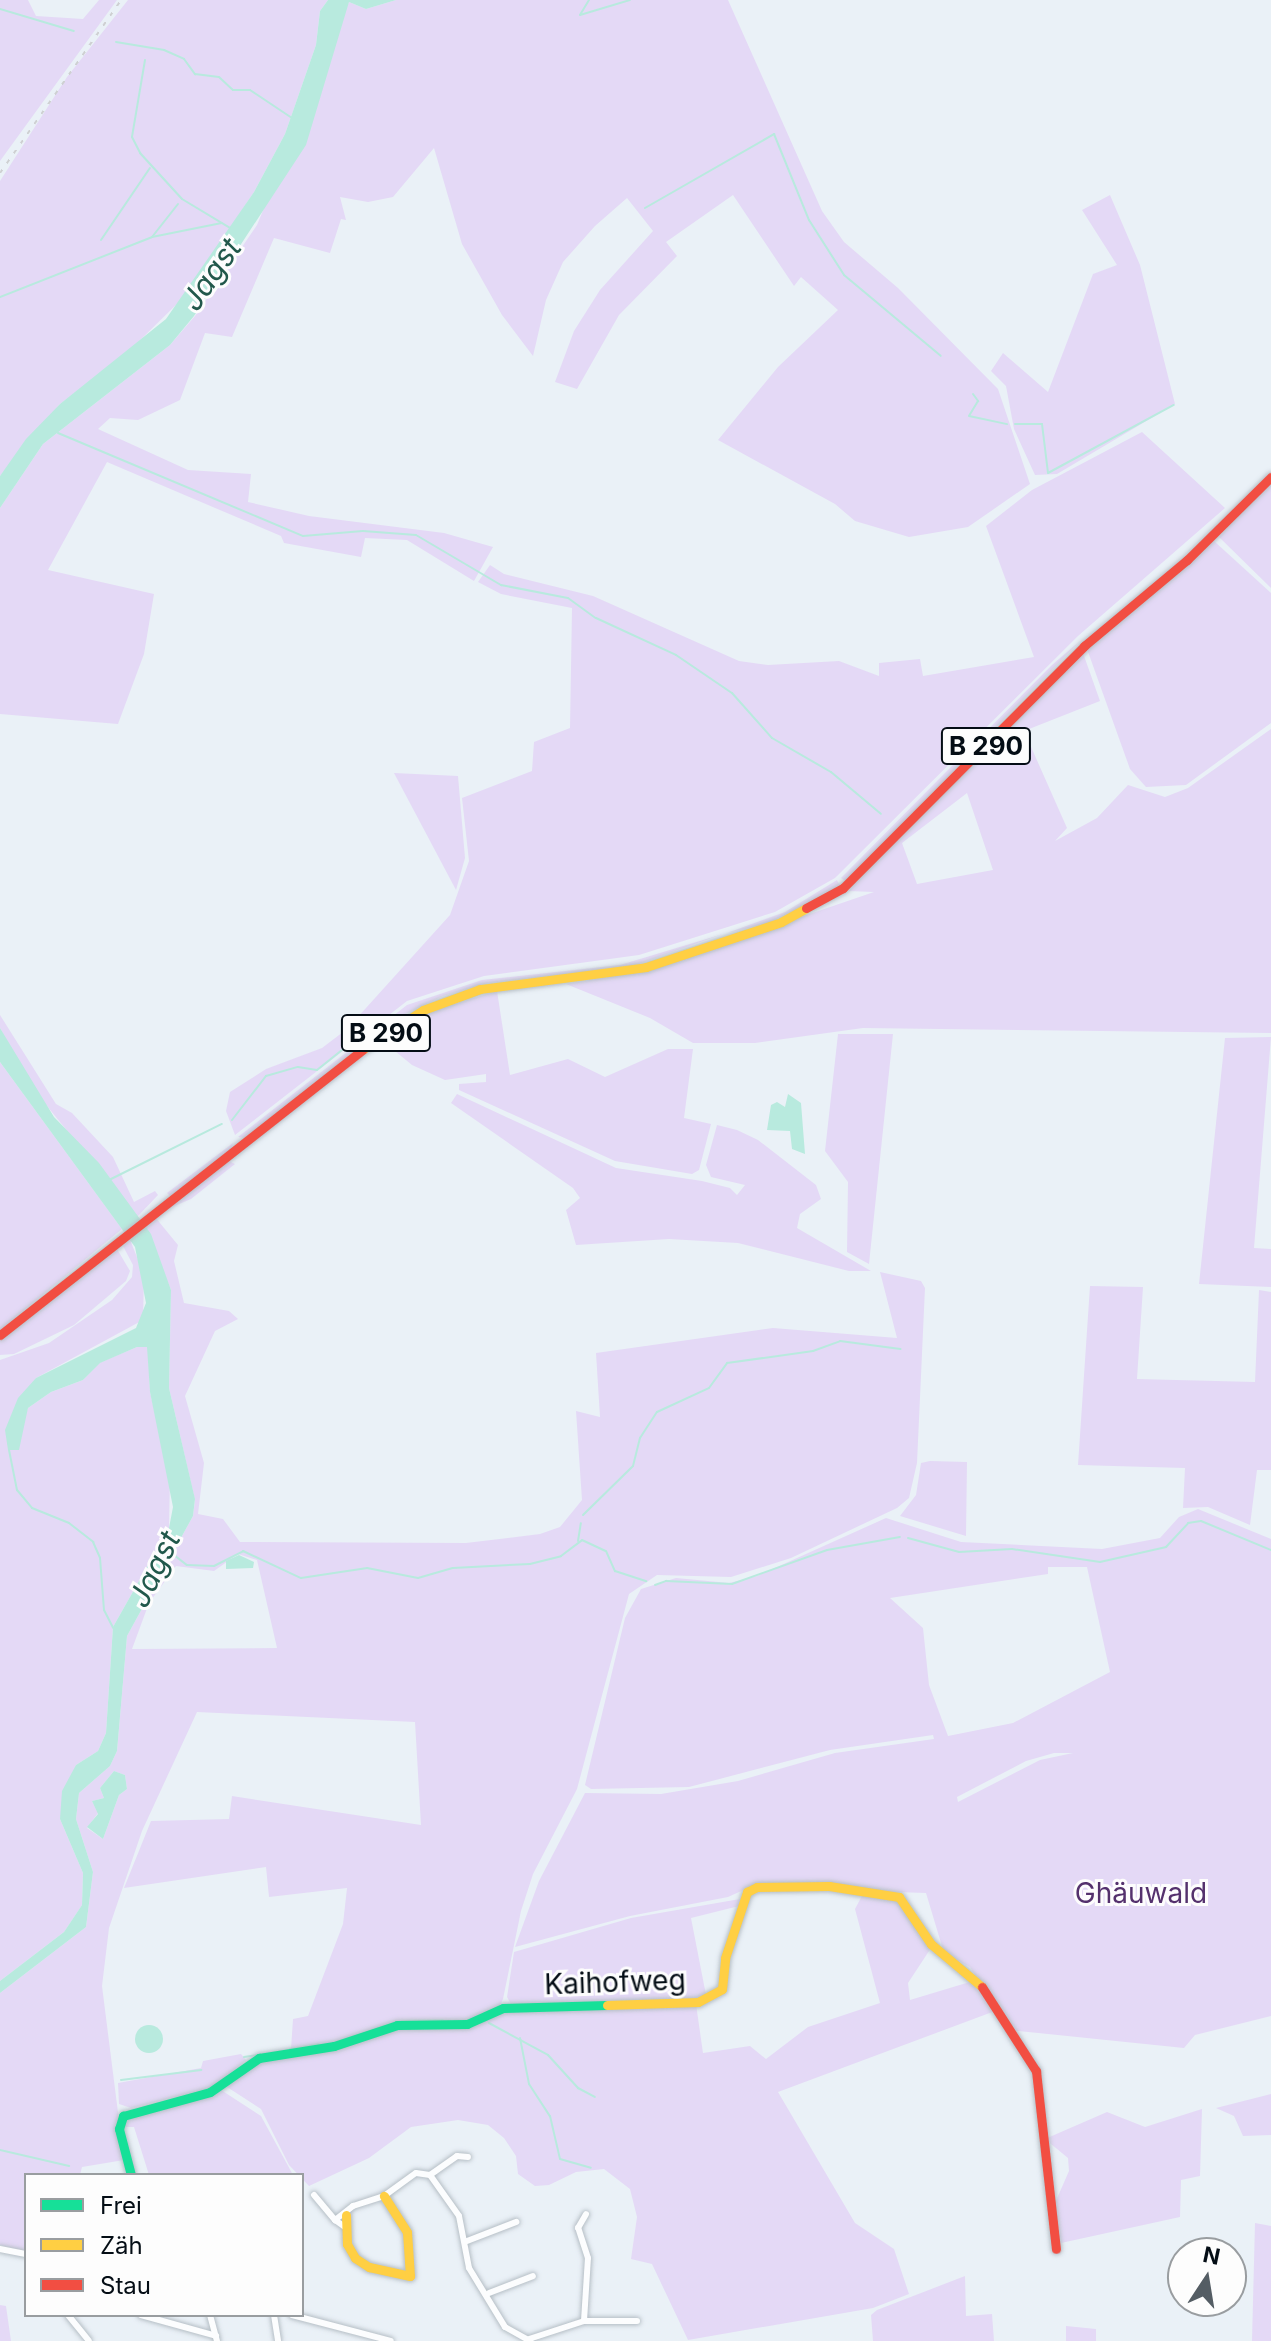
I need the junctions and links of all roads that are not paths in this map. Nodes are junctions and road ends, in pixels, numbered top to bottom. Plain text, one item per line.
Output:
1 (1271, 477) edge
2 (0, 1335) edge
3 (468, 2157) dead end
4 (130, 2173) edge
5 (430, 2175) junction
6 (314, 2195) dead end
7 (384, 2196) junction
8 (586, 2214) dead end
9 (346, 2215) junction
10 (335, 2220) junction
11 (516, 2222) dead end
12 (345, 2227) junction
13 (467, 2241) junction
14 (0, 2249) edge
15 (1056, 2249) dead end
16 (24, 2254) edge
17 (533, 2276) dead end
18 (489, 2293) junction
19 (70, 2317) edge
20 (147, 2317) edge
21 (210, 2317) edge
22 (274, 2317) edge
23 (300, 2317) edge
24 (584, 2321) junction
25 (637, 2321) dead end
26 (216, 2339) edge
27 (529, 2340) edge
28 (89, 2341) edge
29 (278, 2341) edge
30 (391, 2341) edge

1 - 2 main road, B 290
3 - 5 street
4 - 15 main road, Kaihofweg
5 - 7 street
5 - 13 street
6 - 10 street
7 - 9 street
7 - 12 main road
8 - 24 street
9 - 10 street
9 - 12 main road
10 - 12 street
11 - 13 street
13 - 18 street
14 - 16 street
17 - 18 street
18 - 27 street
19 - 28 street
20 - 26 street
21 - 26 street
22 - 29 street
23 - 30 street
24 - 25 street
24 - 27 street

